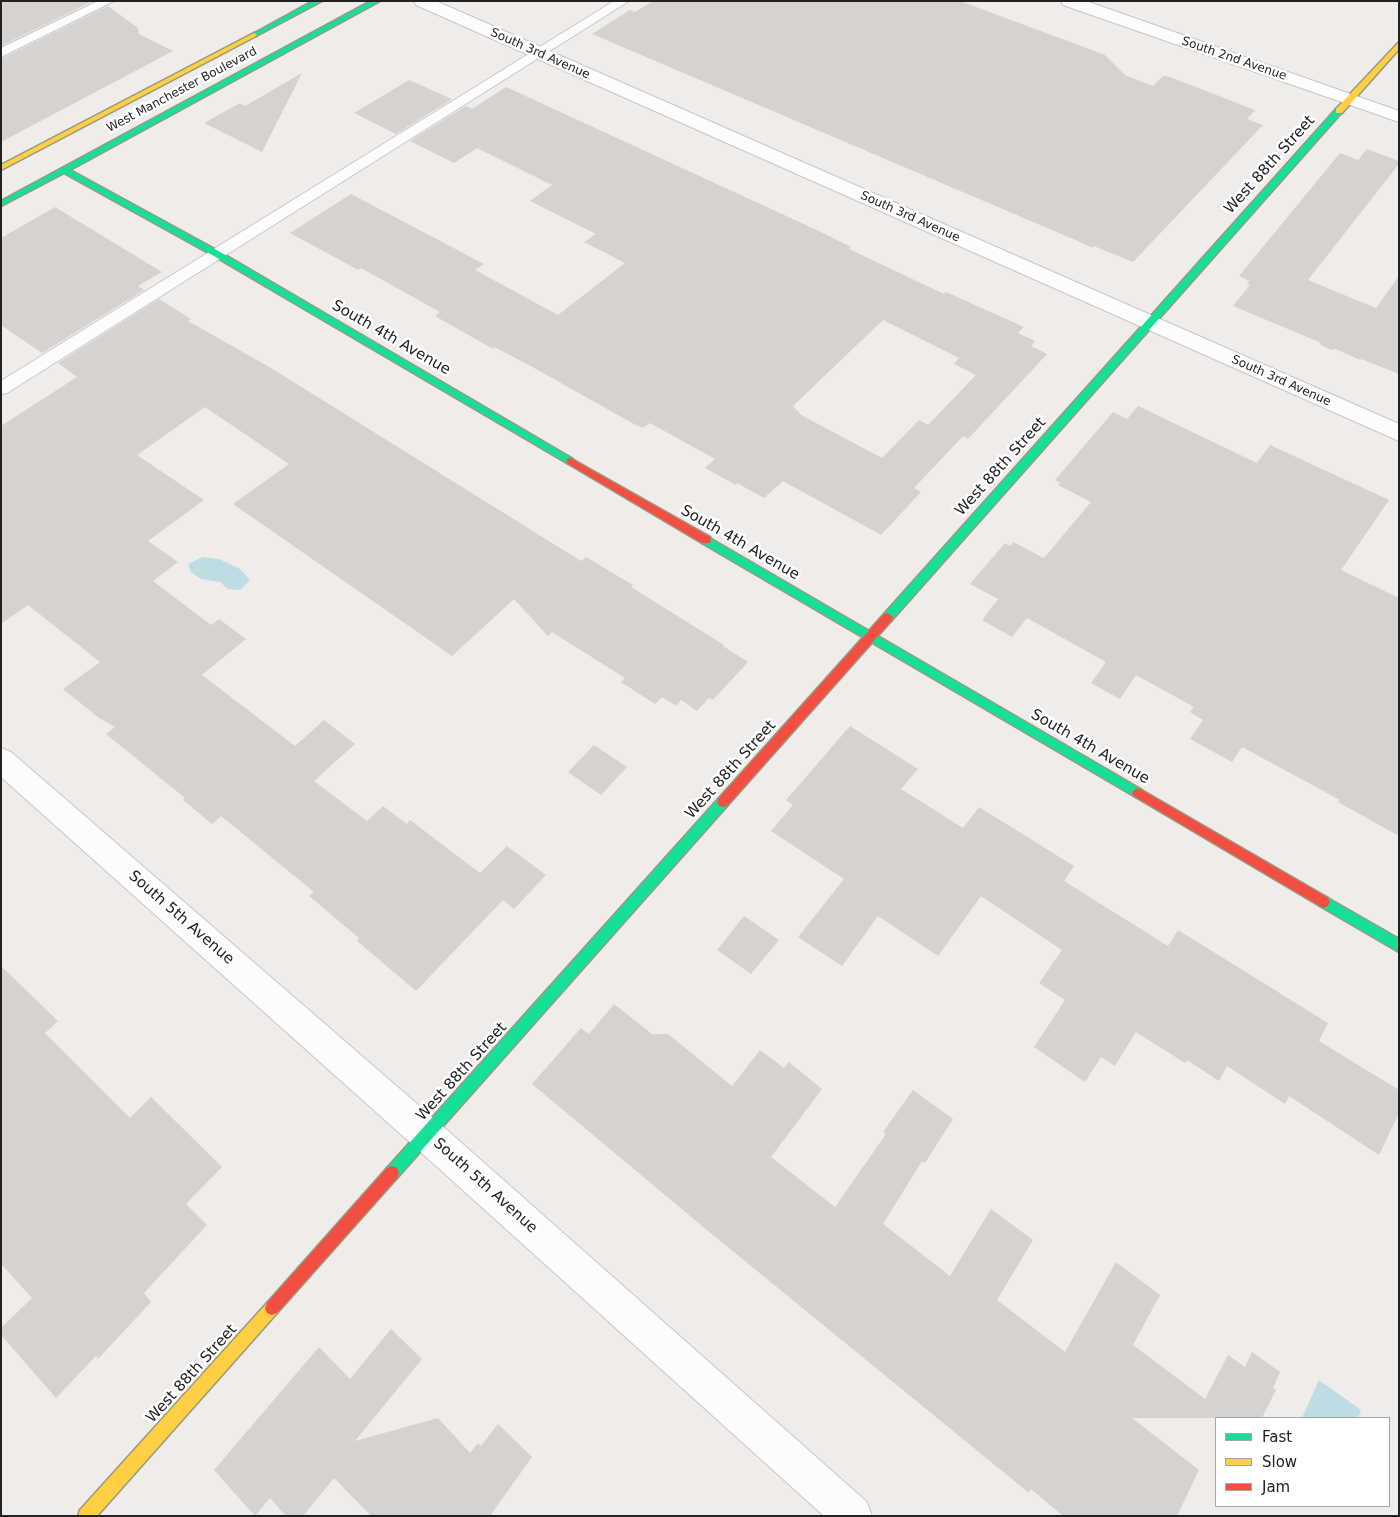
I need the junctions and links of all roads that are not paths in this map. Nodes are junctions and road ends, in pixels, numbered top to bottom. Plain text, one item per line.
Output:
1 (108, 1) edge
2 (320, 1) edge
3 (377, 1) edge
4 (422, 1) edge
5 (623, 1) edge
6 (1070, 1) edge
7 (1399, 44) edge
8 (1, 53) edge
9 (539, 53) junction
10 (1349, 99) junction
11 (1399, 117) edge
12 (1, 168) edge
13 (64, 170) junction
14 (1, 204) edge
15 (218, 254) junction
16 (1150, 323) junction
17 (1, 389) edge
18 (1399, 433) edge
19 (870, 636) junction
20 (1, 760) edge
21 (1399, 946) edge
22 (426, 1134) junction
23 (86, 1516) edge
24 (853, 1516) edge

1 - 8 lane
2 - 12 street, West Manchester Boulevard
3 - 13 street, West Manchester Boulevard
4 - 9 street, South 3rd Avenue
5 - 9 lane
6 - 10 street, South 2nd Avenue
7 - 10 street, West 88th Street
9 - 15 lane
9 - 16 street, South 3rd Avenue
10 - 11 street, South 2nd Avenue
10 - 16 street, West 88th Street
13 - 14 street, West Manchester Boulevard
13 - 15 street, South 4th Avenue
15 - 17 lane
15 - 19 street, South 4th Avenue
16 - 18 street, South 3rd Avenue
16 - 19 street, West 88th Street
19 - 21 street, South 4th Avenue
19 - 22 street, West 88th Street
20 - 22 street, South 5th Avenue
22 - 23 street, West 88th Street
22 - 24 street, South 5th Avenue

